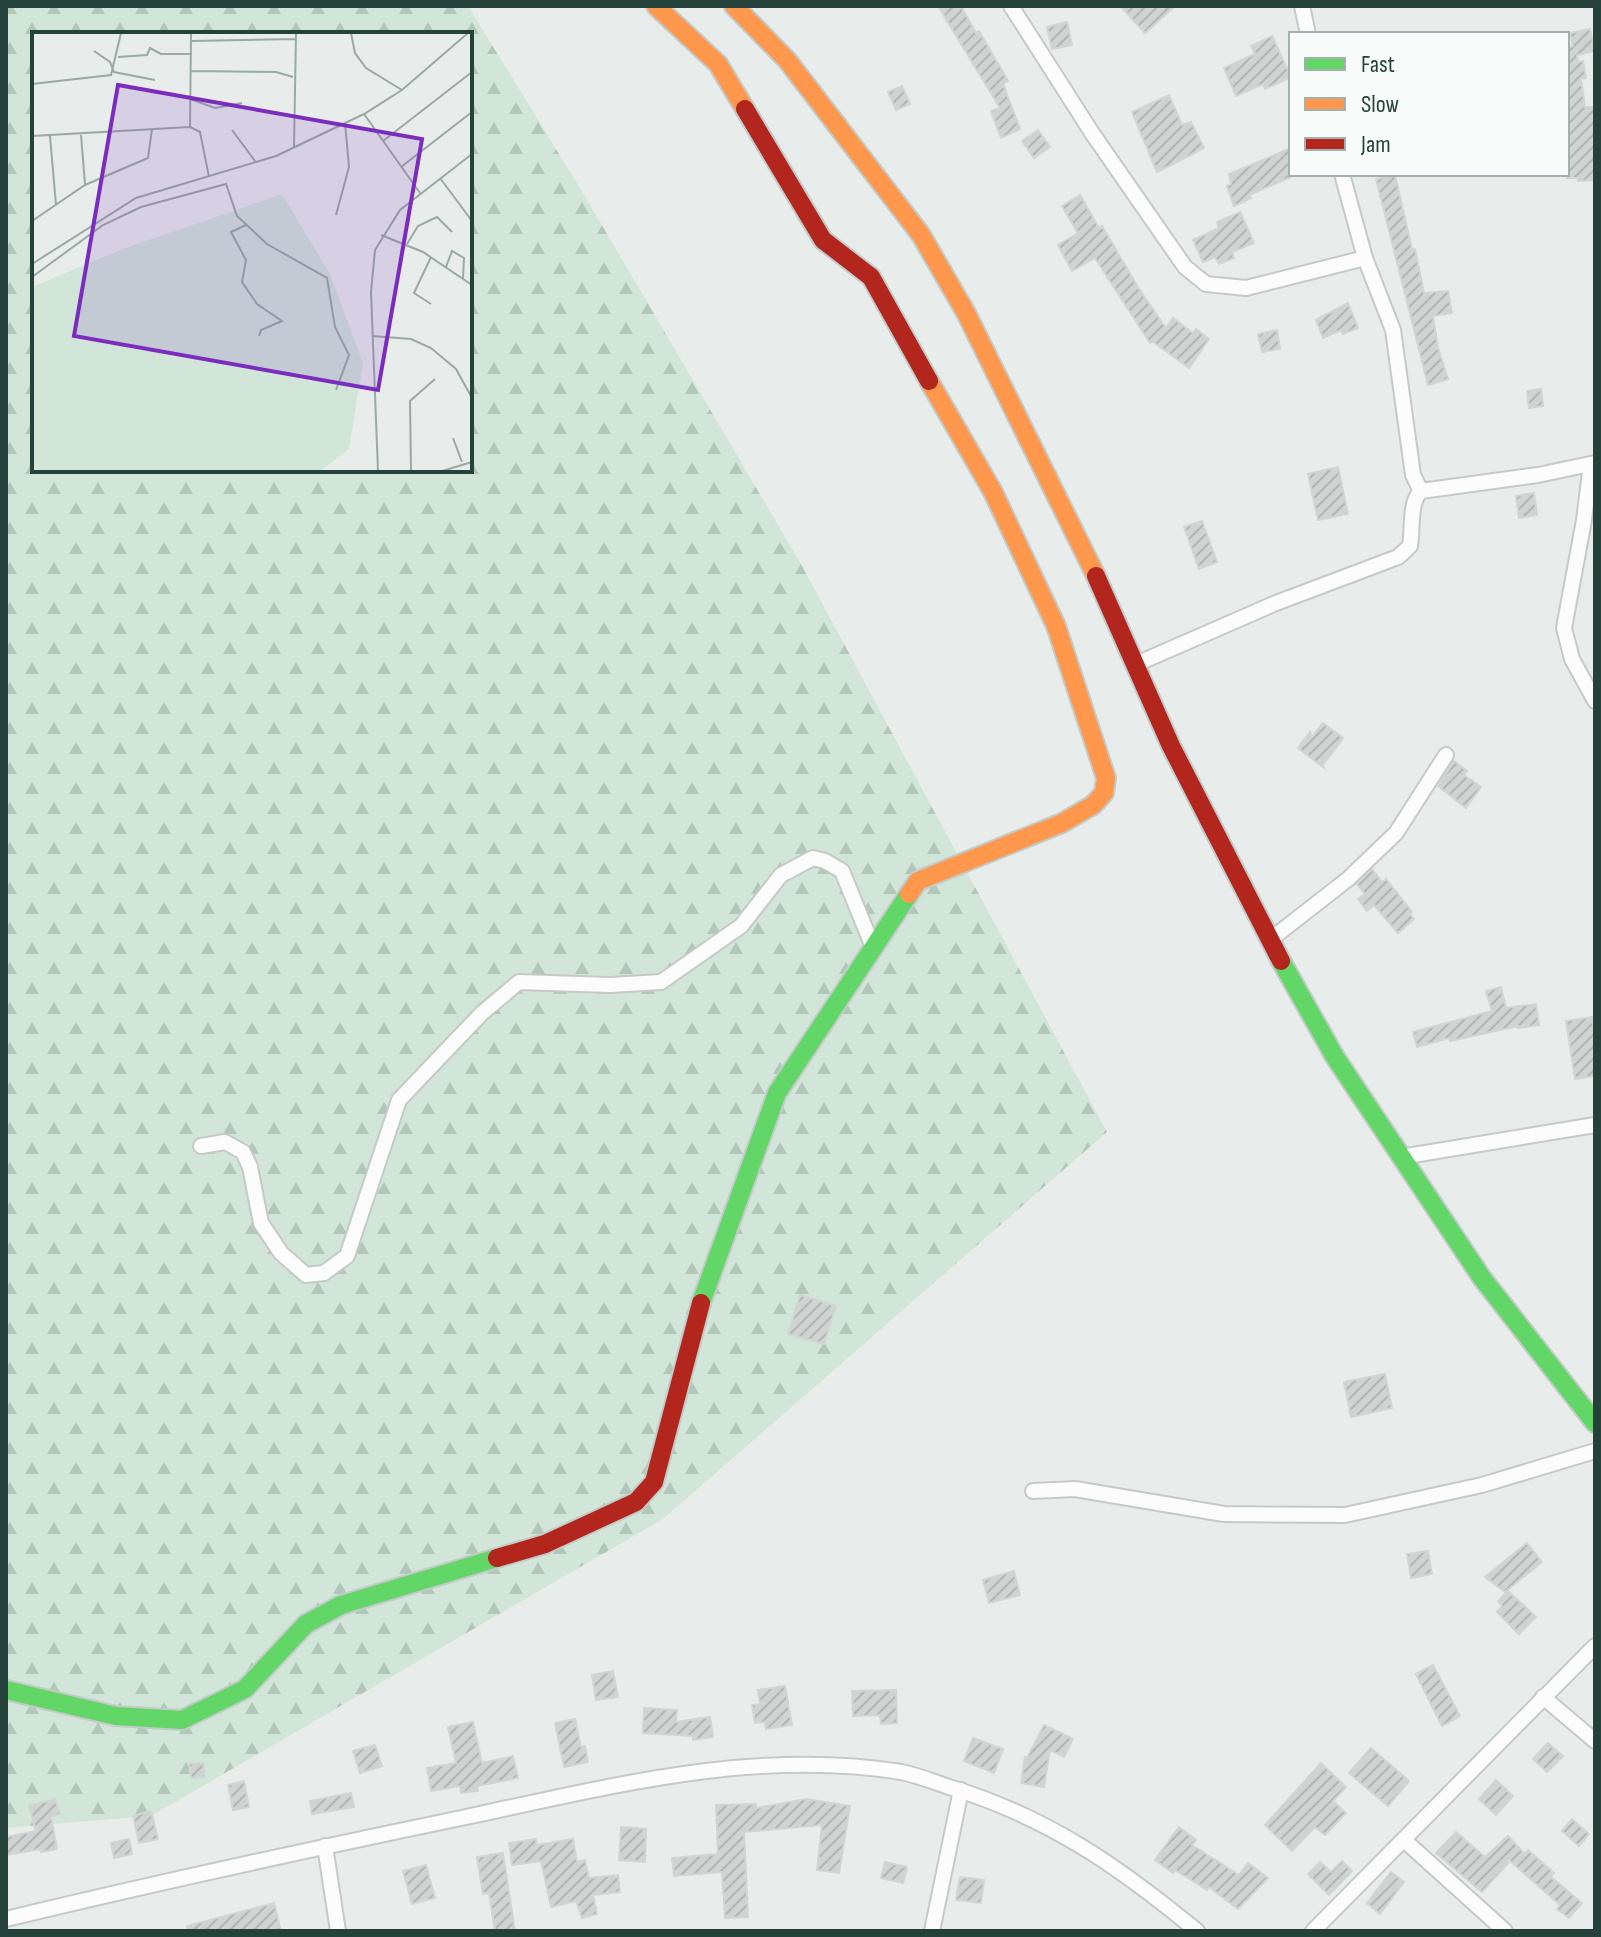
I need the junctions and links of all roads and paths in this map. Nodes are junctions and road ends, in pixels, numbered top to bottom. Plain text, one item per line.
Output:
1 (656, 6) edge
2 (734, 6) edge
3 (1011, 6) edge
4 (1302, 6) edge
5 (1308, 32) edge
6 (1343, 176) edge
7 (1365, 258) junction
8 (1593, 464) edge
9 (1421, 491) junction
10 (1134, 665) junction
11 (1595, 701) edge
12 (1446, 755) dead end
13 (1270, 940) junction
14 (873, 947) junction
15 (1595, 1125) edge
16 (201, 1146) dead end
17 (1401, 1157) junction
18 (1595, 1423) edge
19 (1595, 1451) edge
20 (1033, 1491) dead end
21 (1595, 1646) edge
22 (6, 1690) edge
23 (1543, 1697) junction
24 (1595, 1741) edge
25 (961, 1790) junction
26 (1404, 1840) junction
27 (325, 1846) junction
28 (6, 1919) edge
29 (338, 1931) edge
30 (932, 1931) edge
31 (1197, 1931) edge
32 (1313, 1931) edge
33 (1505, 1931) edge

1 - 14 street
2 - 10 street
3 - 7 street
4 - 5 street
6 - 7 street
7 - 9 street
8 - 9 street
8 - 11 street
9 - 10 street
10 - 13 street
12 - 13 street
13 - 17 street
14 - 16 street
14 - 22 street
15 - 17 street
17 - 18 street
19 - 20 street
21 - 23 street
23 - 24 street
23 - 26 street
25 - 27 street
25 - 30 street
25 - 31 street
26 - 32 street
26 - 33 street
27 - 28 street
27 - 29 street

